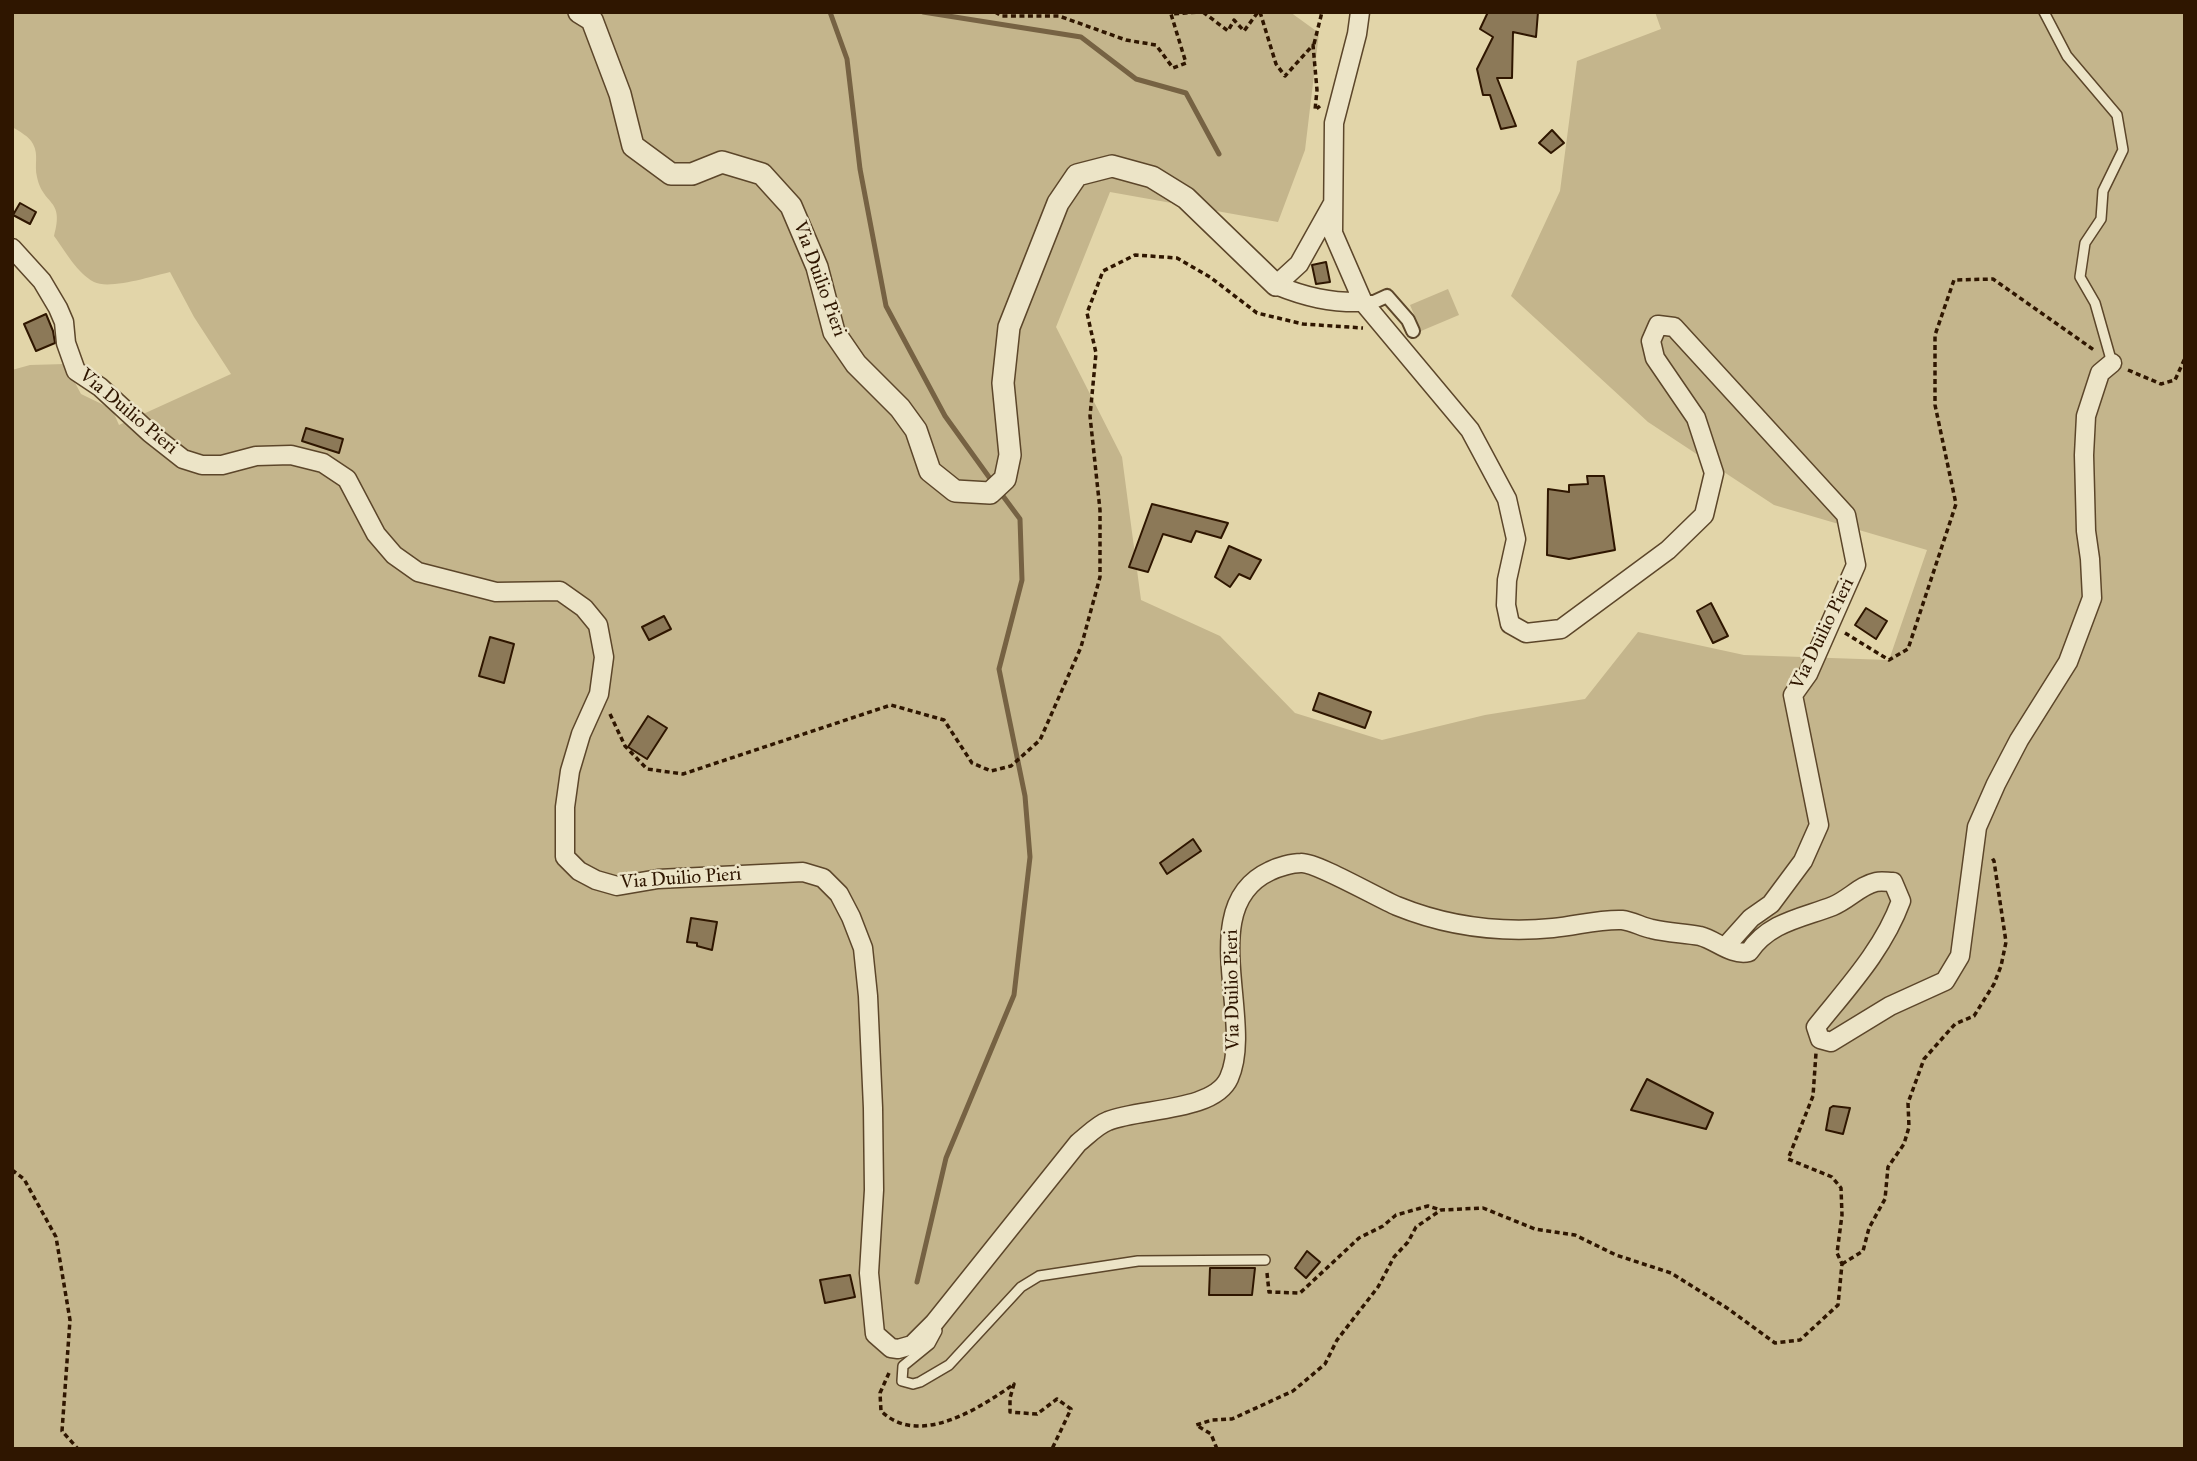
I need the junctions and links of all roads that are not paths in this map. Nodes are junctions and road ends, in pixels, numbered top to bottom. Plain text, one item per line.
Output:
1 (579, 12) edge
2 (1360, 12) edge
3 (2044, 12) edge
4 (1334, 202) junction
5 (12, 248) edge
6 (1276, 285) junction
7 (1363, 302) junction
8 (1413, 331) dead end
9 (2112, 363) joint
10 (1725, 947) junction
11 (1265, 1260) road end
12 (934, 1322) junction

1 - 6 street, Via Duilio Pieri
2 - 4 street
3 - 9 lane
4 - 6 street
4 - 7 street, Via Duilio Pieri
5 - 12 street, Via Duilio Pieri
6 - 7 street, Via Duilio Pieri
7 - 8 street
7 - 10 street, Via Duilio Pieri
9 - 10 street
10 - 12 street, Via Duilio Pieri
11 - 12 lane

